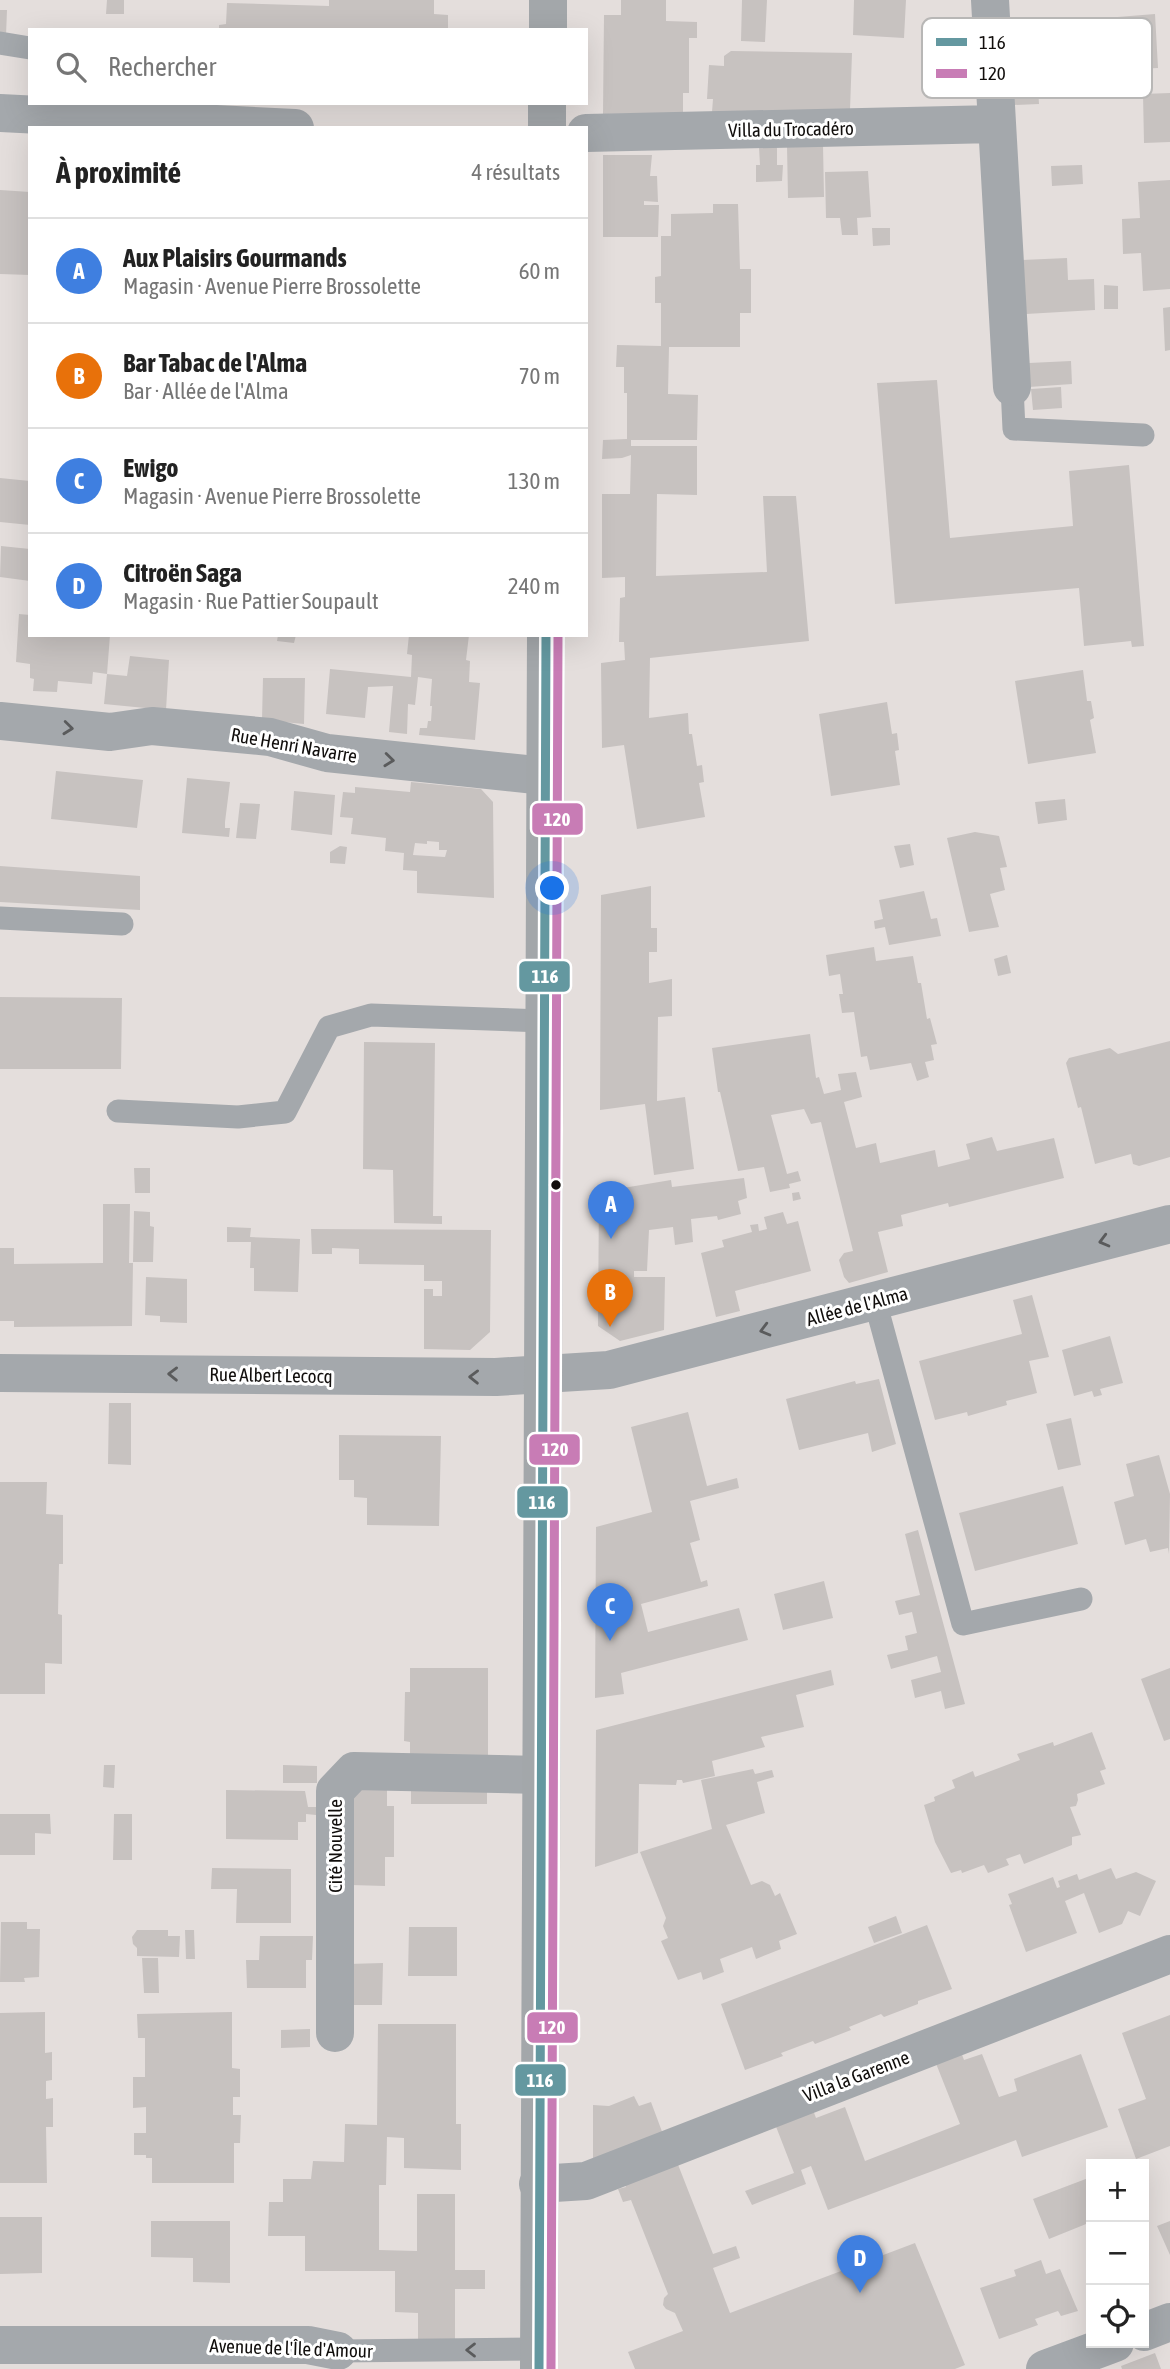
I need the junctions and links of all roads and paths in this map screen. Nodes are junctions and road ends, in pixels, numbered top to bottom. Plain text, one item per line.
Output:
1 (548, 0) edge
2 (990, 0) edge
3 (991, 18) edge
4 (548, 28) edge
5 (0, 43) edge
6 (28, 48) edge
7 (995, 98) edge
8 (547, 105) edge
9 (165, 112) edge
10 (0, 113) edge
11 (996, 124) junction
12 (279, 126) edge
13 (547, 126) edge
14 (588, 133) edge
15 (1012, 387) joint
16 (1143, 435) dead end
17 (546, 637) edge
18 (0, 721) edge
19 (545, 776) junction
20 (0, 918) edge
21 (122, 924) dead end
22 (544, 1021) junction
23 (118, 1111) dead end
24 (1170, 1224) edge
25 (875, 1301) junction
26 (0, 1373) edge
27 (543, 1376) junction
28 (1082, 1599) dead end
29 (541, 1775) junction
30 (1170, 1954) edge
31 (335, 2032) dead end
32 (538, 2184) junction
33 (1170, 2322) edge
34 (1149, 2330) edge
35 (0, 2345) edge
36 (1102, 2348) edge
37 (338, 2351) joint
38 (539, 2359) edge
39 (1045, 2369) edge

1 - 4 main road
2 - 3 street
5 - 6 lane
7 - 11 street
8 - 13 main road
9 - 10 street
9 - 12 street
11 - 14 street, Villa du Trocadéro
11 - 15 street
15 - 16 lane
17 - 19 main road
18 -> 19 street, Rue Henri Navarre
19 - 22 main road
20 - 21 lane
22 - 23 lane
22 - 27 main road
24 -> 25 street, Allée de l'Alma
25 -> 27 street, Allée de l'Alma
25 - 28 lane
27 -> 26 street, Rue Albert Lecocq
27 - 29 main road
29 - 31 street, Cité Nouvelle
29 - 32 main road
30 - 32 street, Villa la Garenne
32 - 38 main road
33 - 34 street
35 - 37 street, Avenue de l'Île d'Amour
36 - 39 street
38 -> 37 lane, Avenue de l'Île d'Amour

